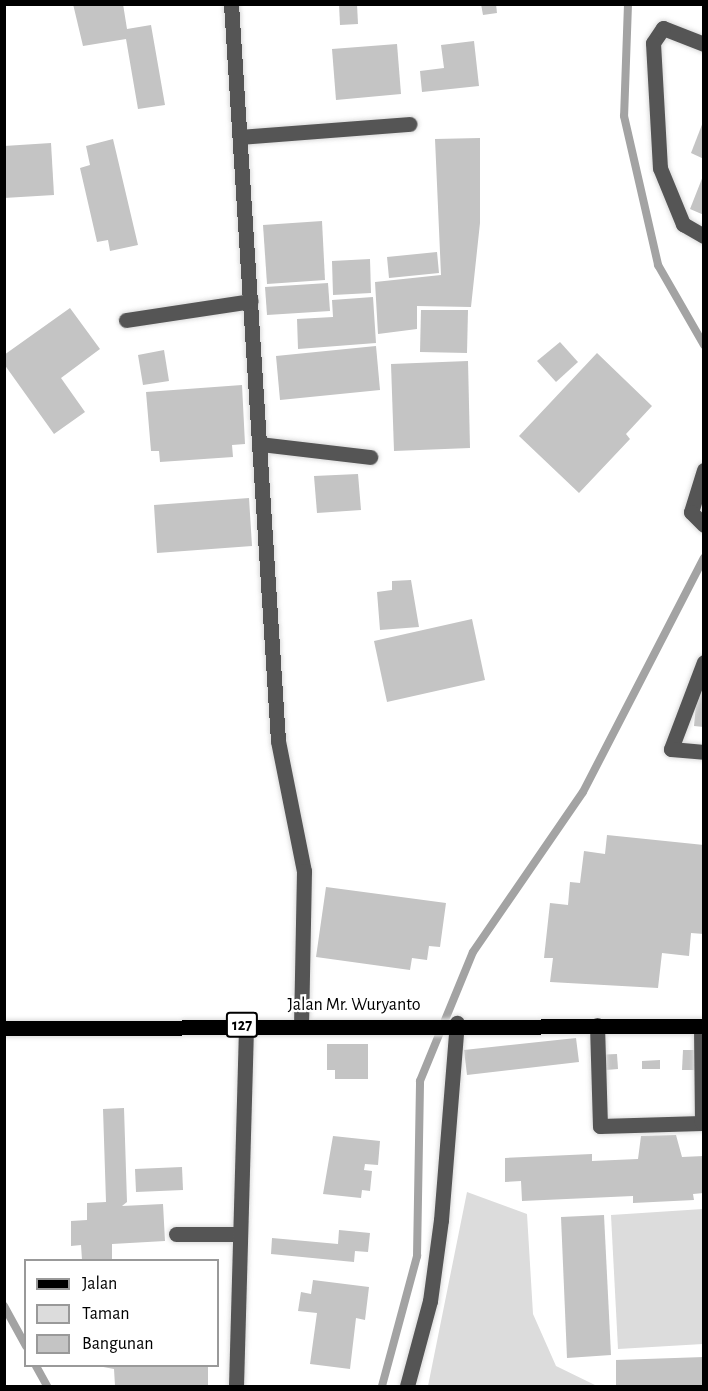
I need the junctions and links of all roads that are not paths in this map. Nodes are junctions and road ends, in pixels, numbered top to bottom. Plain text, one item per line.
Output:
1 (231, 4) edge
2 (704, 44) edge
3 (410, 124) dead end
4 (240, 137) junction
5 (704, 236) edge
6 (251, 301) junction
7 (126, 320) dead end
8 (260, 444) junction
9 (370, 457) dead end
10 (704, 470) edge
11 (704, 525) edge
12 (704, 662) edge
13 (704, 752) edge
14 (457, 1023) junction
15 (246, 1024) junction
16 (301, 1024) junction
17 (597, 1025) junction
18 (702, 1026) edge
19 (4, 1028) edge
20 (176, 1234) dead end
21 (240, 1234) junction
22 (236, 1386) edge
23 (407, 1386) edge

1 - 4 street
2 - 5 street
3 - 4 street
4 - 6 street
6 - 7 street
6 - 8 street
8 - 9 street
8 - 16 street
10 - 11 street
12 - 13 street
14 - 16 main road, Jalan Mr. Wuryanto / 127
14 - 17 main road, Jalan Mr. Wuryanto / 127
14 - 23 street
15 - 16 main road, Jalan Mr. Wuryanto / 127
15 - 19 main road, Jalan Mr. Wuryanto / 127
15 - 21 street
17 - 18 main road, Jalan Mr. Wuryanto / 127
17 - 18 street
20 - 21 street
21 - 22 street

